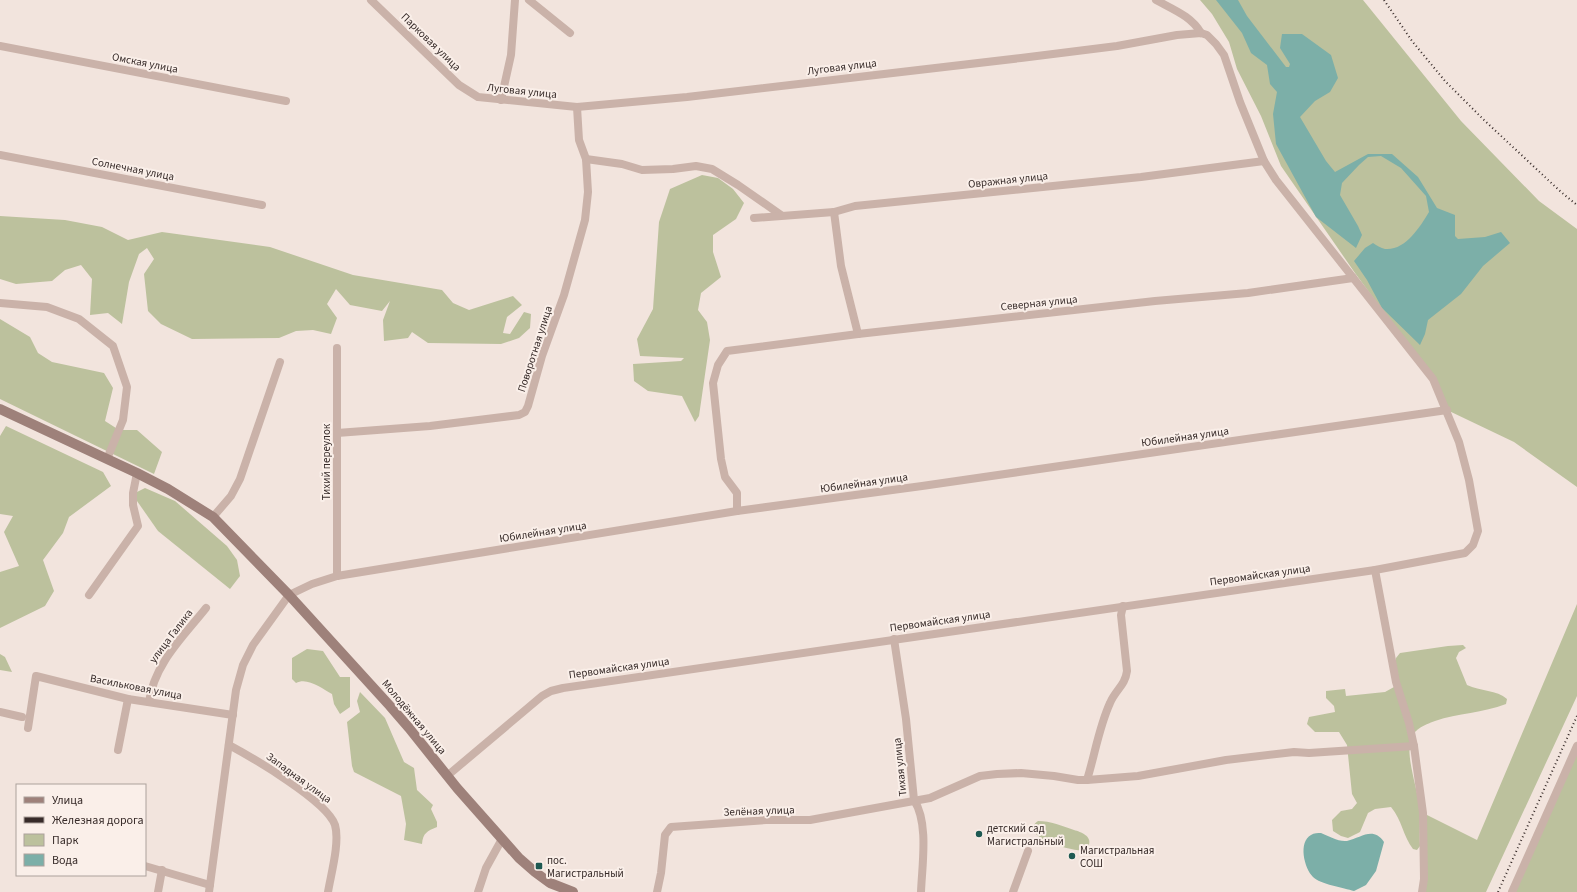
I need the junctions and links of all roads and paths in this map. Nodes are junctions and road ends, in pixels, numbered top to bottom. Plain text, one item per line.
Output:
1 (371, 0) edge
2 (515, 0) edge
3 (529, 0) edge
4 (1156, 0) edge
5 (570, 32) dead end
6 (1204, 34) junction
7 (0, 46) edge
8 (478, 97) joint
9 (501, 100) junction
10 (286, 101) dead end
11 (578, 107) junction
12 (0, 155) edge
13 (586, 159) junction
14 (1264, 161) junction
15 (262, 205) dead end
16 (834, 212) junction
17 (781, 215) junction
18 (754, 218) dead end
19 (1353, 278) junction
20 (0, 302) edge
21 (858, 334) junction
22 (337, 348) dead end
23 (280, 362) dead end
24 (0, 409) edge
25 (1446, 410) junction
26 (337, 433) junction
27 (107, 460) junction
28 (137, 473) junction
29 (737, 511) junction
30 (213, 517) junction
31 (1375, 570) junction
32 (336, 576) junction
33 (89, 595) dead end
34 (289, 595) junction
35 (1123, 606) junction
36 (206, 608) dead end
37 (894, 639) junction
38 (128, 699) junction
39 (149, 702) junction
40 (0, 712) edge
41 (233, 715) junction
42 (22, 717) dead end
43 (28, 728) dead end
44 (229, 745) junction
45 (1414, 746) junction
46 (1577, 746) edge
47 (118, 750) dead end
48 (447, 776) junction
49 (1087, 780) junction
50 (914, 800) junction
51 (502, 840) junction
52 (1028, 851) dead end
53 (146, 866) edge
54 (162, 870) junction
55 (209, 889) edge
56 (158, 892) edge
57 (328, 892) edge
58 (478, 892) edge
59 (573, 892) edge
60 (657, 892) edge
61 (921, 892) edge
62 (1013, 892) edge
63 (1422, 892) edge
64 (1512, 892) edge

1 - 8 street, Парковая улица
2 - 9 street
3 - 5 street
4 - 6 street
6 - 11 street, Луговая улица
6 - 14 street
7 - 10 street, Омская улица
8 - 9 street, Луговая улица
9 - 11 street, Луговая улица
11 - 13 street, Поворотная улица
12 - 15 street, Солнечная улица
13 - 17 street
13 - 26 street, Поворотная улица
14 - 16 street, Овражная улица
14 - 19 street
16 - 17 street, Овражная улица
16 - 21 street
17 - 18 street, Овражная улица
19 - 21 street, Северная улица
19 - 25 street
20 - 27 street
21 - 29 street, Северная улица
22 - 26 street, Тихий переулок
23 - 30 street
24 - 27 street, Молодёжная улица
25 - 29 street, Юбилейная улица
25 - 31 street, Первомайская улица
26 - 32 street, Тихий переулок
27 - 28 street, Молодёжная улица
28 - 30 street, Молодёжная улица
28 - 33 street
29 - 32 street, Юбилейная улица
30 - 34 street, Молодёжная улица
31 - 35 street, Первомайская улица
31 - 45 street
32 - 34 street, Юбилейная улица
34 - 41 street
34 - 48 street, Молодёжная улица
35 - 37 street, Первомайская улица
35 - 49 street
36 - 39 street, улица Галика
37 - 48 street, Первомайская улица
37 - 50 street, Тихая улица
38 - 39 street, Васильковая улица
38 - 43 street, Васильковая улица
38 - 47 street
39 - 41 street, Васильковая улица
40 - 42 street
41 - 44 street
44 - 55 street
44 - 57 street, Западная улица
45 - 49 street, Зелёная улица
45 - 63 street
46 - 64 street
48 - 51 street, Молодёжная улица
49 - 50 street, Зелёная улица
50 - 60 street, Зелёная улица
50 - 61 street, Тихая улица
51 - 58 street
51 - 59 street, Молодёжная улица
52 - 62 street
53 - 54 street
54 - 55 street
54 - 56 street

